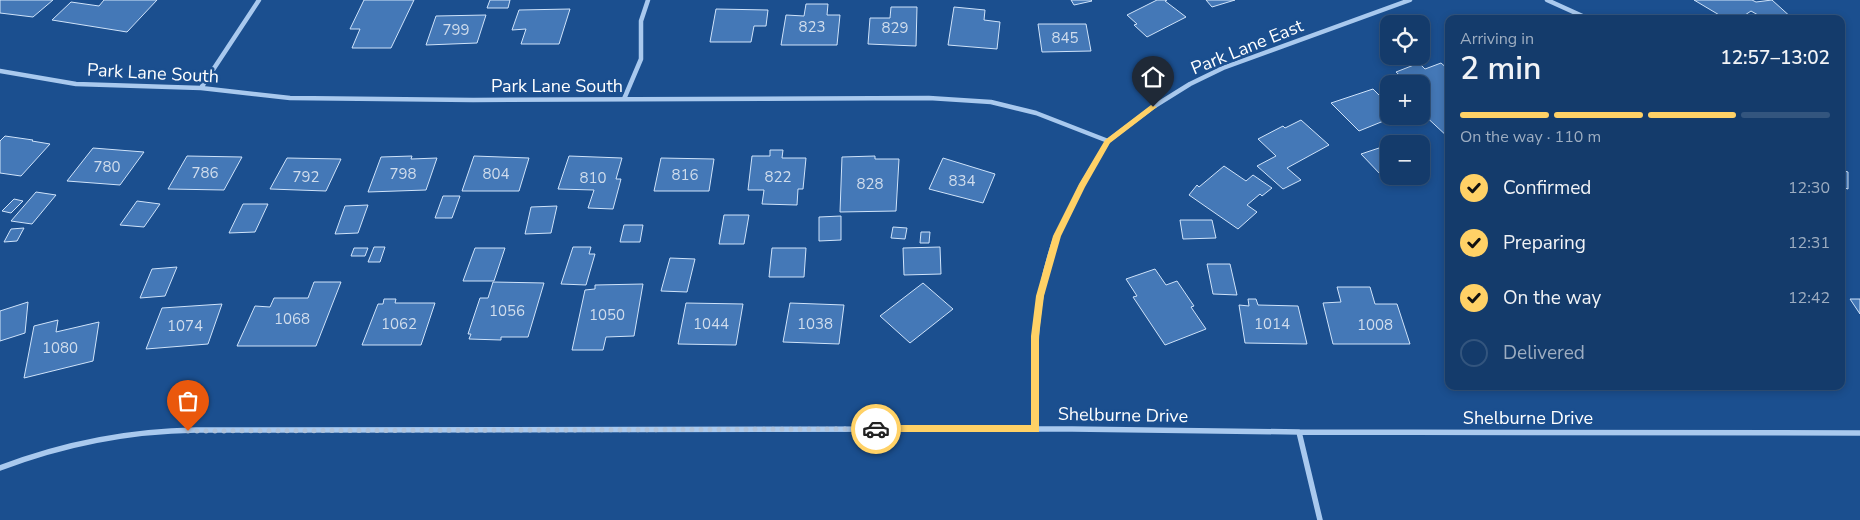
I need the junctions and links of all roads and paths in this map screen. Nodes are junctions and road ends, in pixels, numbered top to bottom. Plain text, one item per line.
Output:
1 (259, 0) edge
2 (648, 0) edge
3 (1410, 0) edge
4 (1547, 0) edge
5 (1580, 15) edge
6 (0, 71) edge
7 (201, 88) junction
8 (624, 100) junction
9 (1108, 142) junction
10 (1036, 429) junction
11 (1299, 432) junction
12 (1860, 433) edge
13 (0, 468) edge
14 (1320, 520) edge

1 - 7 street
2 - 8 street
3 - 9 street, Park Lane East
4 - 5 street
6 - 7 street, Park Lane South
7 - 8 street, Park Lane South
8 - 9 street, Park Lane South
9 - 10 street, Park Lane East
10 - 11 street, Shelburne Drive
10 - 13 street, Shelburne Drive
11 - 12 street, Shelburne Drive
11 - 14 street

